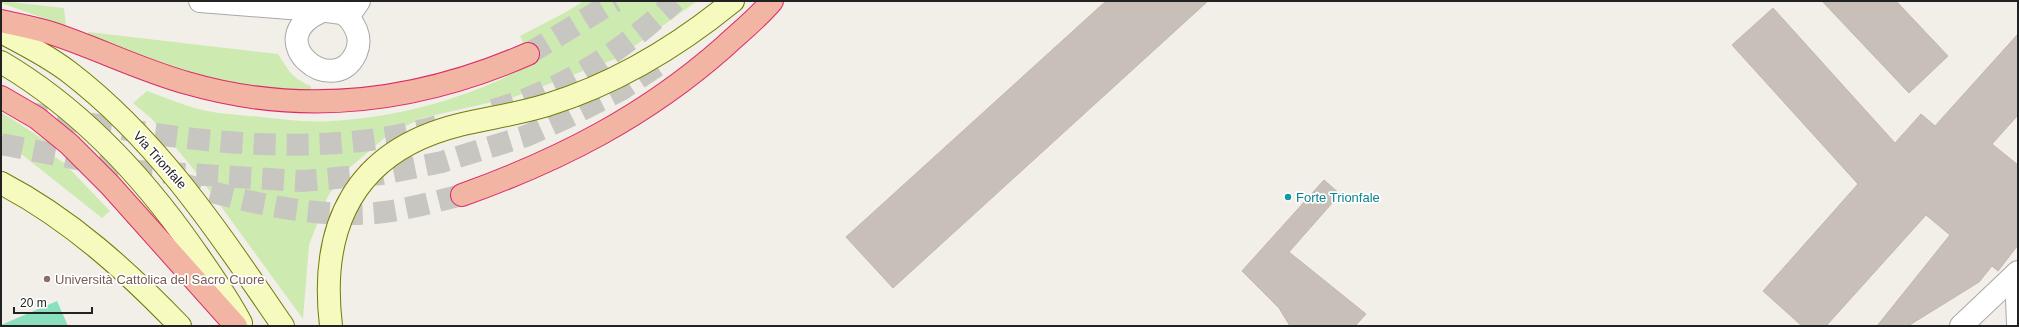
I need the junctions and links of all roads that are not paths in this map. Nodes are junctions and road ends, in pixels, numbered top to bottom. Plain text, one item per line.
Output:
1 (200, 1) edge
2 (733, 1) edge
3 (772, 1) edge
4 (354, 9) edge
5 (320, 12) junction
6 (1, 20) edge
7 (1, 32) edge
8 (528, 54) tunnel mouth
9 (1, 62) edge
10 (1, 97) edge
11 (1, 183) edge
12 (462, 195) tunnel mouth
13 (2017, 273) edge
14 (2018, 323) edge
15 (180, 326) edge
16 (236, 326) edge
17 (242, 326) edge
18 (283, 326) edge
19 (331, 326) edge
20 (1961, 326) edge

1 - 5 street
2 - 19 main road
3 - 12 highway
4 - 5 street
4 - 5 street
6 - 8 highway
7 - 18 main road, Via Trionfale
9 - 17 main road
10 - 16 highway
11 - 15 main road
13 - 14 street
13 - 20 street

